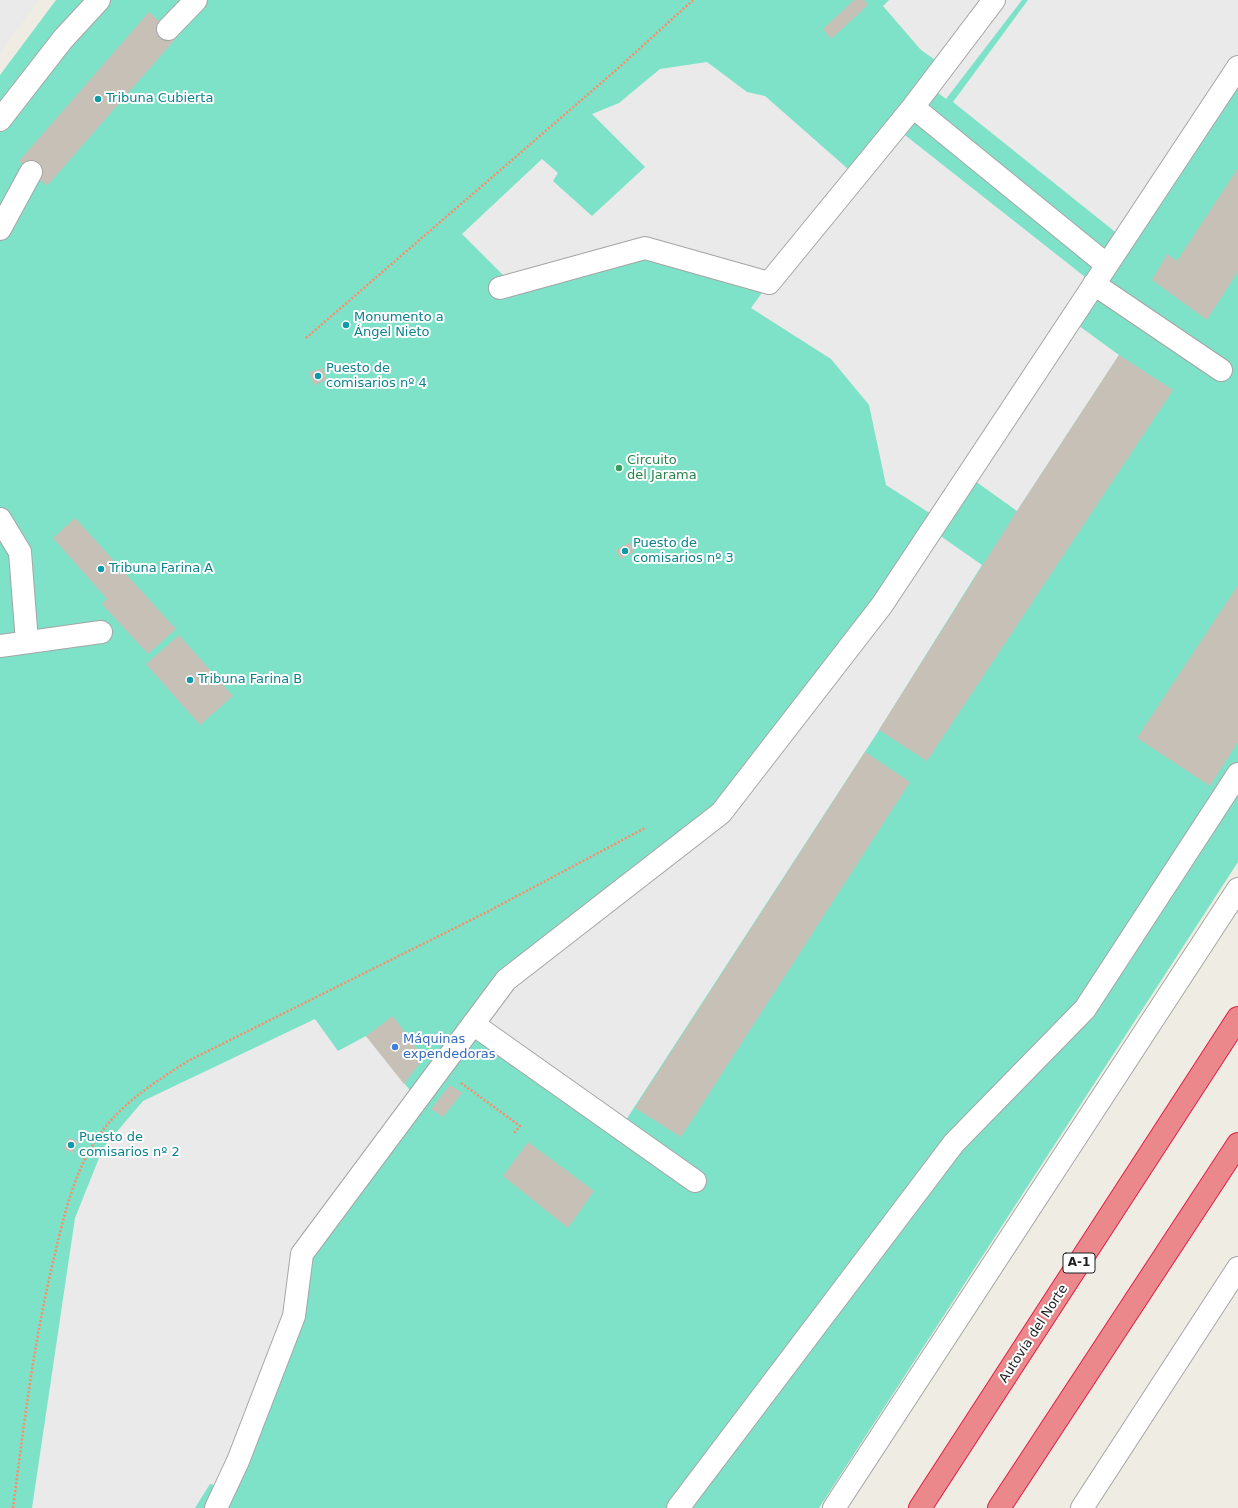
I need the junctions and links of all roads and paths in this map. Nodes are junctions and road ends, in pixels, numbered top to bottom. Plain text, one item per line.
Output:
1 (99, 0) edge
2 (196, 0) edge
3 (693, 0) edge
4 (994, 0) edge
5 (168, 29) dead end
6 (1238, 67) edge
7 (913, 107) junction
8 (0, 120) edge
9 (31, 172) dead end
10 (0, 229) edge
11 (1107, 265) junction
12 (1094, 284) junction
13 (500, 288) dead end
14 (306, 338) dead end
15 (1221, 370) dead end
16 (0, 519) edge
17 (100, 632) dead end
18 (27, 642) junction
19 (0, 646) edge
20 (1238, 774) edge
21 (645, 828) dead end
22 (1238, 889) edge
23 (1238, 1018) edge
24 (473, 1024) junction
25 (440, 1068) junction
26 (514, 1133) dead end
27 (1238, 1144) edge
28 (696, 1181) dead end
29 (1238, 1268) edge
30 (13, 1508) edge
31 (216, 1508) edge
32 (678, 1508) edge
33 (834, 1508) edge
34 (920, 1508) edge
35 (1000, 1508) edge
36 (1082, 1508) edge

1 - 8 street
2 - 5 street
3 - 14 path
4 - 7 street
6 - 11 street
7 - 11 street
7 - 13 street
9 - 10 street
11 - 12 street
12 - 15 street
12 - 24 street
16 - 18 street
17 - 18 street
18 - 19 street
20 - 32 street
21 - 30 path
22 - 33 street
23 - 34 highway, Autovía del Norte / A-1
24 - 25 street
24 - 28 street
25 - 26 path
25 - 31 street
27 - 35 highway
29 - 36 street

